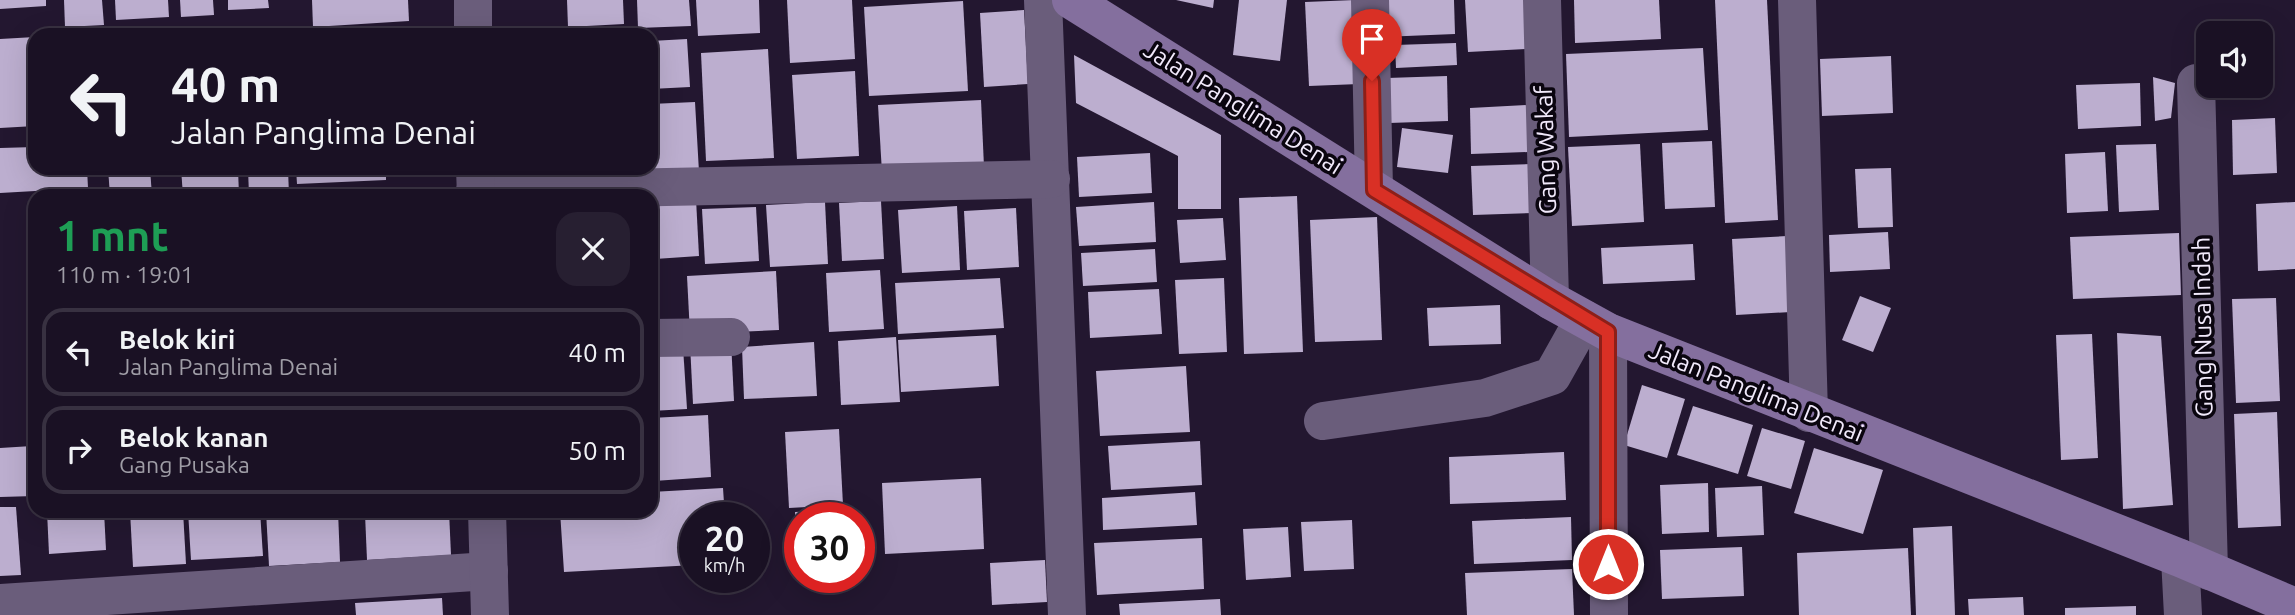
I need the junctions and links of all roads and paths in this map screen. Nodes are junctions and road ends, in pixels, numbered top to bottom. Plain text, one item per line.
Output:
1 (472, 0) edge
2 (1043, 0) edge
3 (1071, 0) edge
4 (1370, 0) edge
5 (1542, 0) edge
6 (1797, 0) edge
7 (473, 28) edge
8 (2196, 83) dead end
9 (1051, 180) junction
10 (475, 185) edge
11 (1374, 190) junction
12 (1550, 300) junction
13 (1596, 326) junction
14 (731, 337) dead end
15 (658, 338) edge
16 (1809, 413) junction
17 (1322, 421) dead end
18 (487, 518) edge
19 (2194, 565) junction
20 (489, 571) junction
21 (0, 603) edge
22 (184, 603) edge
23 (2295, 607) edge
24 (489, 615) edge
25 (1067, 615) edge
26 (1609, 615) edge
27 (2183, 615) edge

1 - 7 street
2 - 9 street
3 - 11 main road, Jalan Panglima Denai
4 - 11 street
5 - 12 street, Gang Wakaf
6 - 16 street
8 - 19 street, Gang Nusa Indah
9 - 10 street
9 - 25 street
11 - 12 main road, Jalan Panglima Denai
12 - 13 main road, Jalan Panglima Denai
13 - 16 main road, Jalan Panglima Denai
13 - 17 street
13 - 26 street
14 - 15 street
16 - 19 main road, Jalan Panglima Denai
18 - 20 street
19 - 23 main road, Jalan Panglima Denai
19 - 27 street, Gang Nusa Indah
20 - 22 street
20 - 24 street
21 - 22 street

